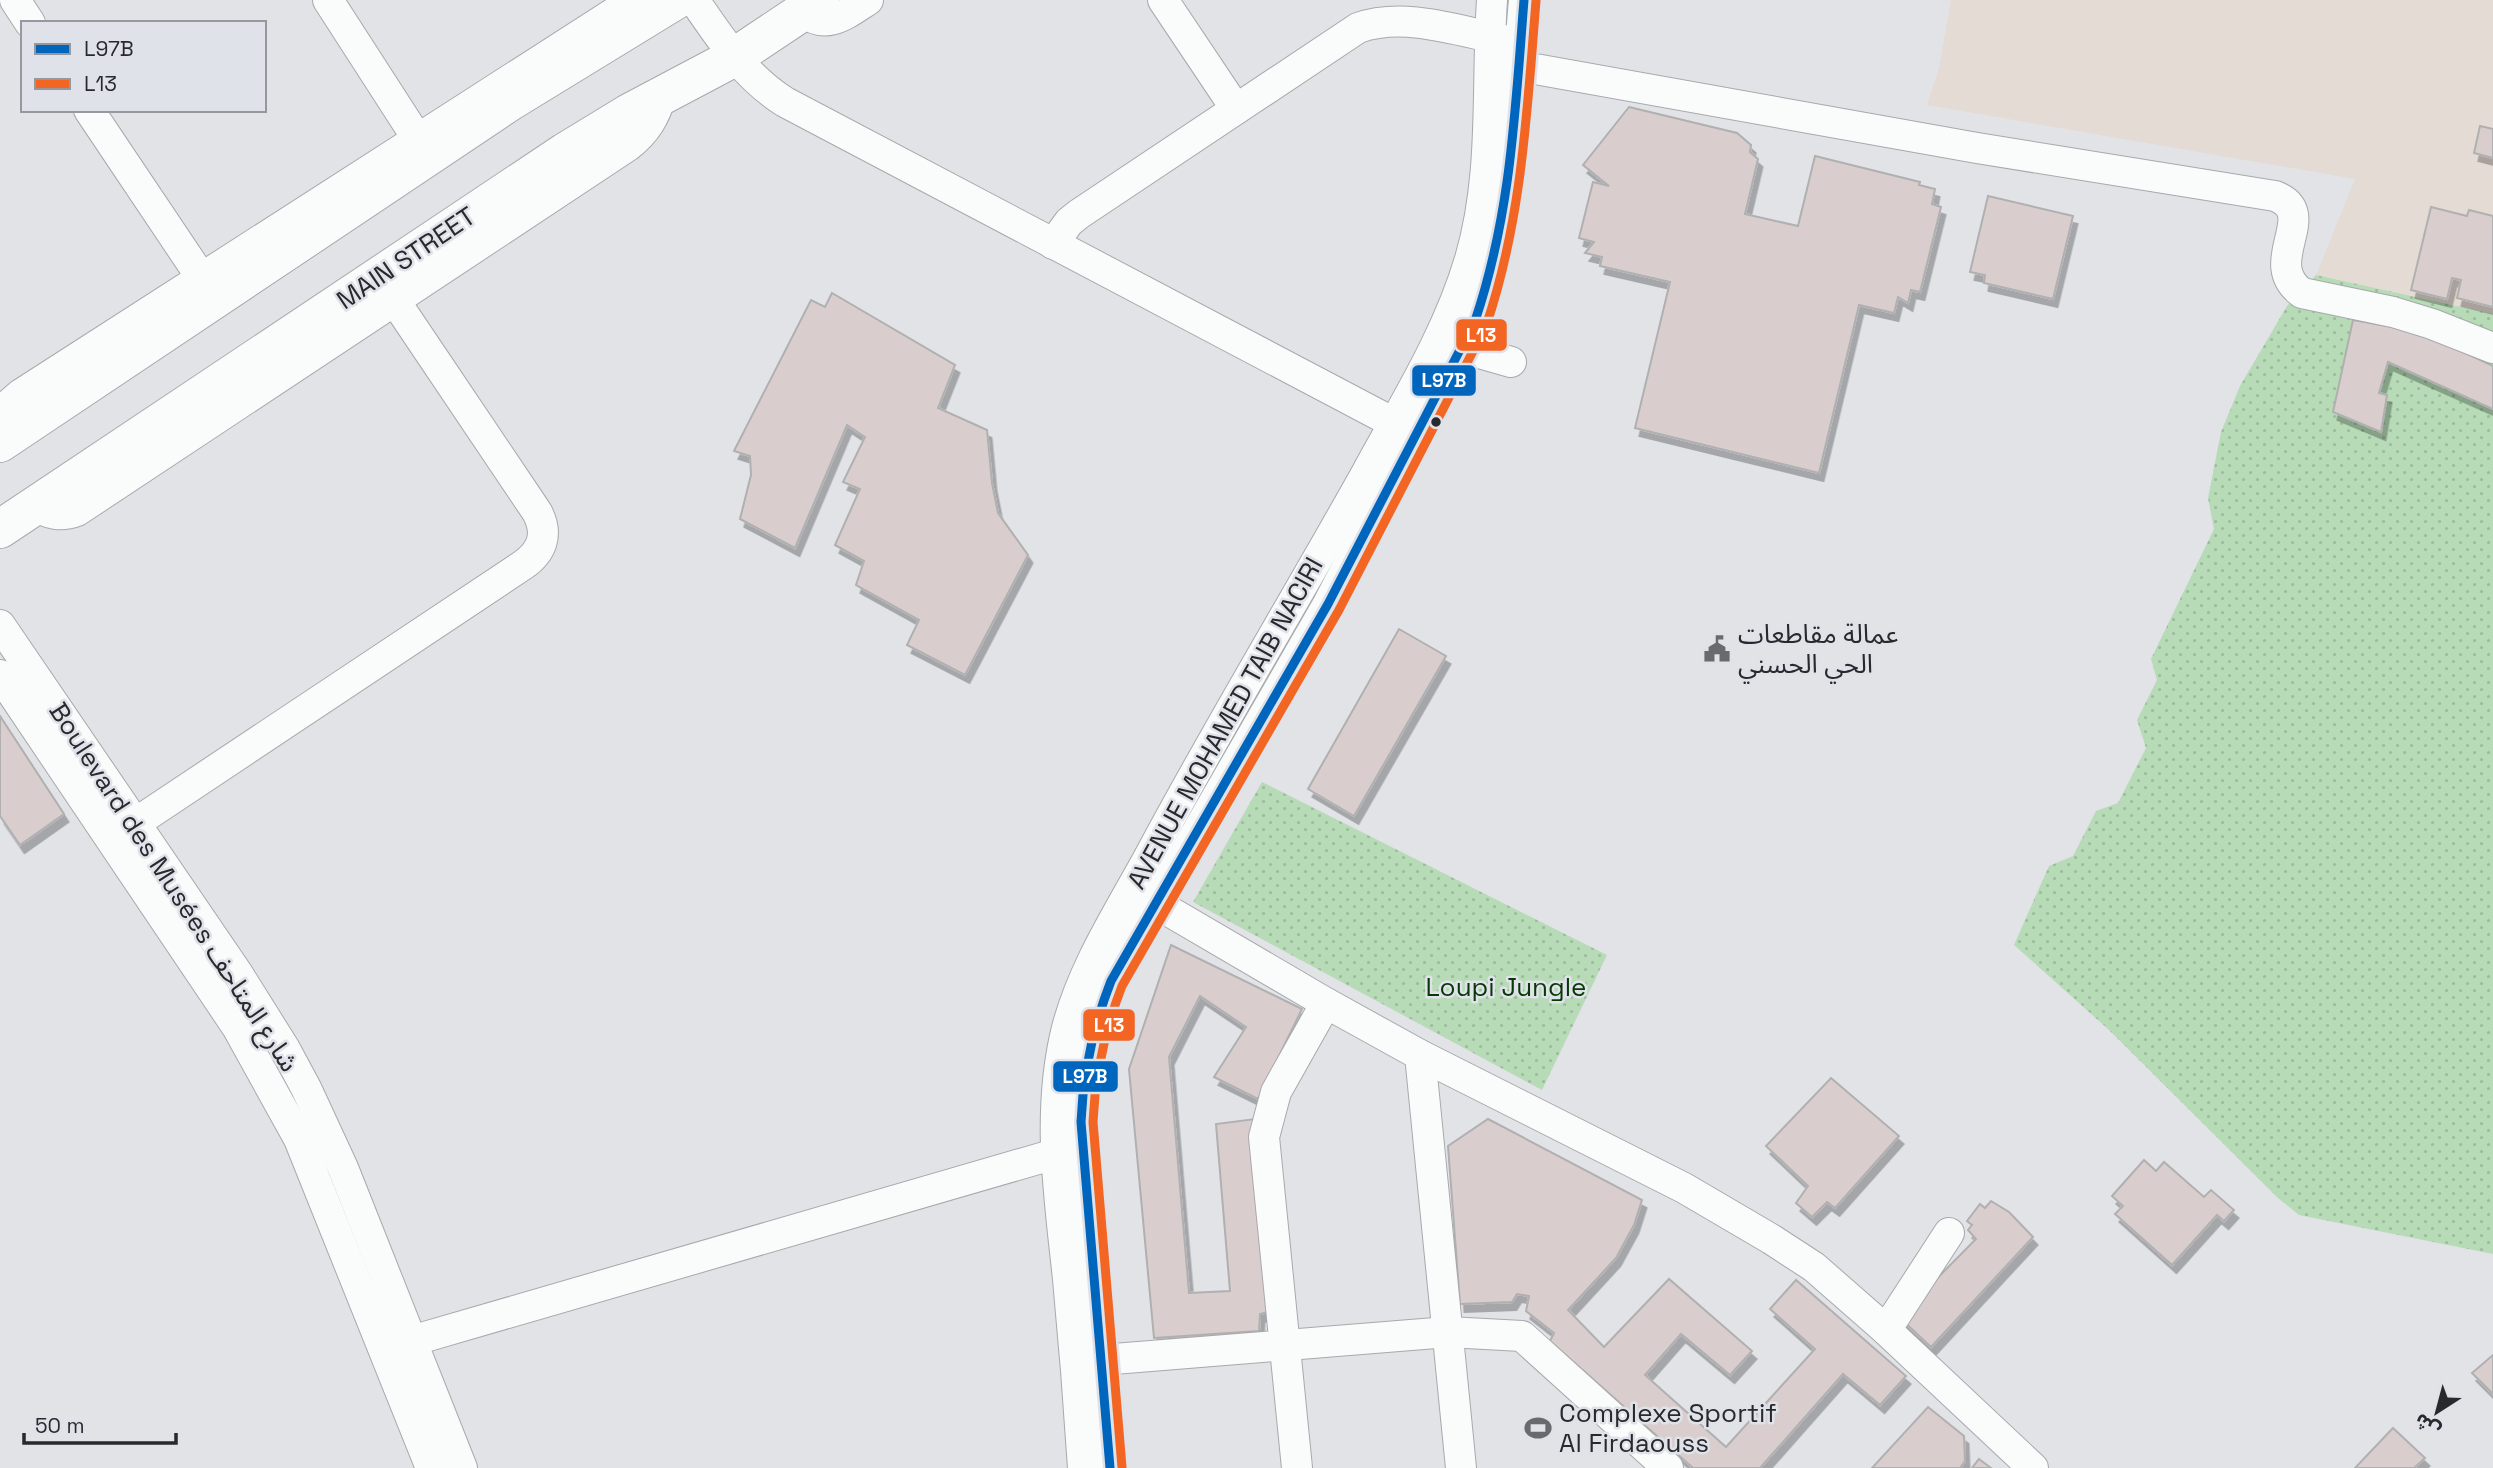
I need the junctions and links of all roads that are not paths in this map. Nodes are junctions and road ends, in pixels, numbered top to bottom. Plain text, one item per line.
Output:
1 (15, 0) edge
2 (328, 0) edge
3 (634, 0) edge
4 (676, 0) edge
5 (694, 0) edge
6 (868, 0) edge
7 (1163, 0) edge
8 (1492, 0) edge
9 (1524, 0) edge
10 (811, 6) edge
11 (29, 21) edge
12 (1489, 49) junction
13 (1519, 54) junction
14 (733, 58) junction
15 (661, 96) junction
16 (1236, 109) junction
17 (90, 112) edge
18 (417, 138) junction
19 (1053, 244) junction
20 (201, 277) junction
21 (395, 301) junction
22 (1462, 348) junction
23 (2493, 348) edge
24 (1511, 362) dead end
25 (0, 412) edge
26 (1394, 423) junction
27 (0, 443) edge
28 (35, 505) junction
29 (0, 528) edge
30 (0, 625) edge
31 (0, 675) edge
32 (134, 824) junction
33 (1144, 896) junction
34 (1326, 1003) junction
35 (1420, 1055) junction
36 (1055, 1154) junction
37 (1949, 1233) dead end
38 (1886, 1330) junction
39 (1448, 1332) junction
40 (411, 1341) junction
41 (1286, 1345) junction
42 (1101, 1360) junction
43 (431, 1468) edge
44 (462, 1468) edge
45 (1083, 1468) edge
46 (1110, 1468) edge
47 (1297, 1468) edge
48 (1461, 1468) edge
49 (1668, 1468) edge
50 (2033, 1468) edge

1 - 11 street
2 - 18 street
3 - 18 street
4 - 27 main road
5 - 14 street
6 - 10 street
7 - 16 street
8 - 12 street, AVENUE MOHAMED TAIB NACIRI
9 - 13 street, AVENUE MOHAMED TAIB NACIRI
10 - 14 main road, MAIN STREET
12 - 13 street
12 - 16 street
12 - 26 street, AVENUE MOHAMED TAIB NACIRI
13 - 22 street, AVENUE MOHAMED TAIB NACIRI
13 - 23 street
14 - 15 main road, MAIN STREET
14 - 19 street
15 - 21 street
15 - 28 main road, MAIN STREET
16 - 19 street
17 - 20 street
18 - 20 street
19 - 26 street
20 - 25 street
21 - 28 street
21 - 32 street
22 - 24 street
22 - 33 street, AVENUE MOHAMED TAIB NACIRI
26 - 33 street, AVENUE MOHAMED TAIB NACIRI
28 - 29 main road, MAIN STREET
30 - 32 street, Boulevard des Musées شارع المتاحف
31 - 43 street, Boulevard des Musées شارع المتاحف
32 - 40 street, Boulevard des Musées شارع المتاحف
33 - 34 street
33 - 36 street, AVENUE MOHAMED TAIB NACIRI
33 - 42 street, AVENUE MOHAMED TAIB NACIRI
34 - 35 street
34 - 41 street
35 - 38 street
35 - 39 street
36 - 40 street
36 - 45 street, AVENUE MOHAMED TAIB NACIRI
37 - 38 street
38 - 50 street
39 - 41 street
39 - 48 street
39 - 49 street
40 - 44 street, Boulevard des Musées شارع المتاحف
41 - 42 street
41 - 47 street
42 - 46 street, AVENUE MOHAMED TAIB NACIRI

